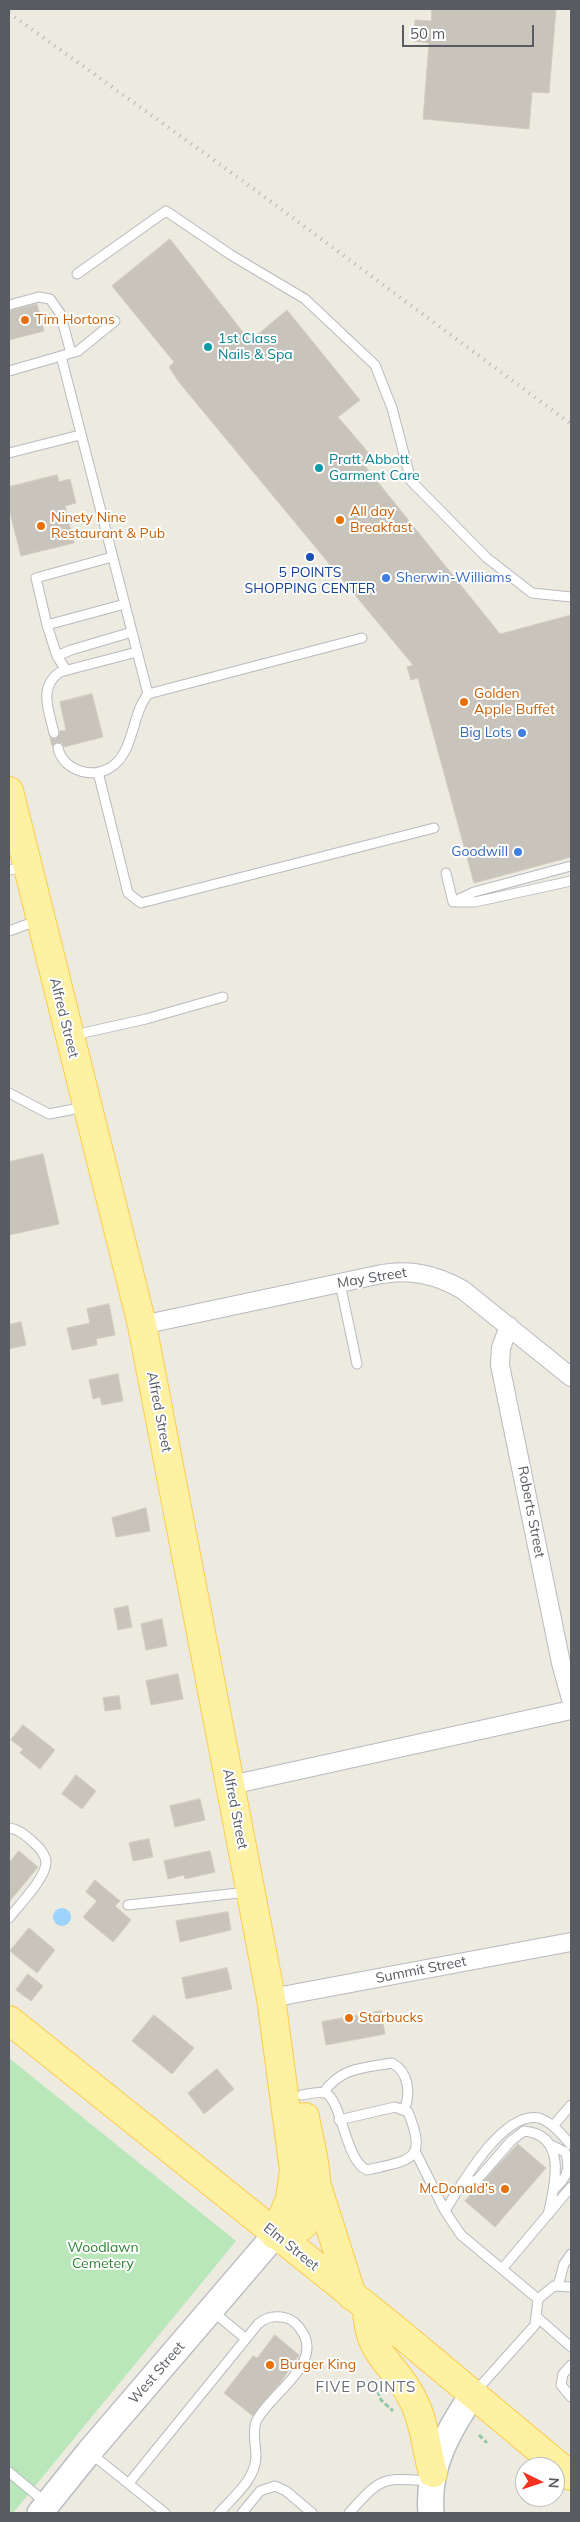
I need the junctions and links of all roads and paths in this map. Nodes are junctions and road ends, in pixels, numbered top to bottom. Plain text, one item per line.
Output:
1 (77, 274) dead end
2 (9, 305) edge
3 (115, 322) dead end
4 (71, 353) junction
5 (61, 356) junction
6 (9, 371) edge
7 (80, 435) junction
8 (9, 454) edge
9 (112, 557) junction
10 (571, 597) edge
11 (125, 604) junction
12 (47, 625) junction
13 (132, 632) junction
14 (362, 638) dead end
15 (137, 652) junction
16 (57, 656) junction
17 (63, 671) junction
18 (148, 694) junction
19 (57, 732) dead end
20 (61, 747) dead end
21 (98, 772) junction
22 (9, 791) edge
23 (434, 828) dead end
24 (571, 866) edge
25 (18, 868) edge
26 (446, 873) dead end
27 (571, 881) edge
28 (453, 902) junction
29 (40, 920) junction
30 (9, 931) edge
31 (223, 997) dead end
32 (68, 1036) junction
33 (9, 1093) edge
34 (86, 1107) junction
35 (340, 1282) junction
36 (142, 1325) junction
37 (509, 1326) junction
38 (356, 1364) dead end
39 (571, 1377) edge
40 (571, 1699) edge
41 (571, 1710) edge
42 (231, 1784) junction
43 (9, 1828) edge
44 (251, 1892) junction
45 (128, 1905) dead end
46 (9, 1918) edge
47 (571, 1942) edge
48 (271, 1998) junction
49 (9, 2020) edge
50 (278, 2039) junction
51 (312, 2094) junction
52 (571, 2105) edge
53 (404, 2110) junction
54 (339, 2120) junction
55 (553, 2126) junction
56 (551, 2145) junction
57 (571, 2146) edge
58 (415, 2151) junction
59 (462, 2184) junction
60 (317, 2185) junction
61 (571, 2187) edge
62 (554, 2190) junction
63 (445, 2211) junction
64 (548, 2215) junction
65 (275, 2235) junction
66 (571, 2254) edge
67 (502, 2269) junction
68 (558, 2286) junction
69 (571, 2287) edge
70 (538, 2299) junction
71 (360, 2302) junction
72 (211, 2310) junction
73 (537, 2317) junction
74 (246, 2338) junction
75 (571, 2347) edge
76 (571, 2365) edge
77 (473, 2394) junction
78 (571, 2397) edge
79 (479, 2435) dead end
80 (487, 2443) dead end
81 (89, 2452) junction
82 (9, 2472) edge
83 (571, 2476) edge
84 (433, 2477) junction
85 (129, 2483) junction
86 (44, 2509) edge
87 (165, 2513) edge
88 (219, 2513) edge
89 (242, 2513) edge
90 (312, 2513) edge
91 (349, 2513) edge
92 (431, 2513) edge

1 - 10 lane
2 - 4 lane
3 - 4 lane
4 - 5 lane
5 - 6 lane
5 - 7 lane
7 - 8 lane
7 - 9 lane
9 - 11 lane
9 - 12 lane
11 - 12 lane
11 - 13 lane
12 - 16 lane
13 - 15 lane
13 - 16 lane
14 - 18 lane
15 - 17 lane
15 - 18 lane
16 - 17 lane
17 - 19 lane
18 - 21 lane
20 - 21 lane
21 - 23 lane
22 - 25 main road, Alfred Street
24 - 28 lane
25 - 29 main road, Alfred Street
26 - 28 lane
27 - 28 lane
29 - 30 lane
29 - 32 main road, Alfred Street
31 - 32 lane
32 - 34 main road, Alfred Street
33 - 34 lane
34 - 36 main road, Alfred Street
35 - 36 street, May Street
35 - 37 street, May Street
35 - 38 lane
36 - 42 main road, Alfred Street
37 - 39 street, May Street
37 - 40 street, Roberts Street
41 - 42 street
42 - 44 main road, Alfred Street
43 - 46 lane
44 - 45 lane
44 - 48 main road, Alfred Street
47 - 48 street, Summit Street
48 - 50 main road, Alfred Street
49 - 65 main road, Elm Street
50 - 51 main road, Alfred Street
50 - 65 main road, Alfred Street
51 - 53 lane
51 - 54 lane
51 - 60 main road, Alfred Street
52 - 55 lane
53 - 54 lane
53 - 58 lane
54 - 58 lane
55 - 57 lane
55 - 59 lane
56 - 59 lane
56 - 62 lane
56 - 62 lane
58 - 63 lane
59 - 63 lane
60 - 65 main road, Alfred Street
60 - 71 main road
61 - 64 lane
62 - 64 lane
63 - 67 lane
64 - 67 lane
65 - 71 main road, Elm Street
65 - 72 street, West Street
66 - 68 lane
67 - 70 lane
68 - 69 lane
68 - 70 lane
70 - 73 lane
71 - 77 main road, Elm Street
71 - 84 main road
72 - 74 lane
72 - 81 street, West Street
73 - 75 lane
73 - 77 lane
74 - 85 lane
74 - 88 lane
76 - 78 lane
77 - 83 main road, Elm Street
77 - 84 street
79 - 80 path
81 - 85 lane
81 - 86 street, West Street
82 - 86 lane
84 - 91 lane
84 - 92 street
85 - 87 lane
89 - 90 lane

